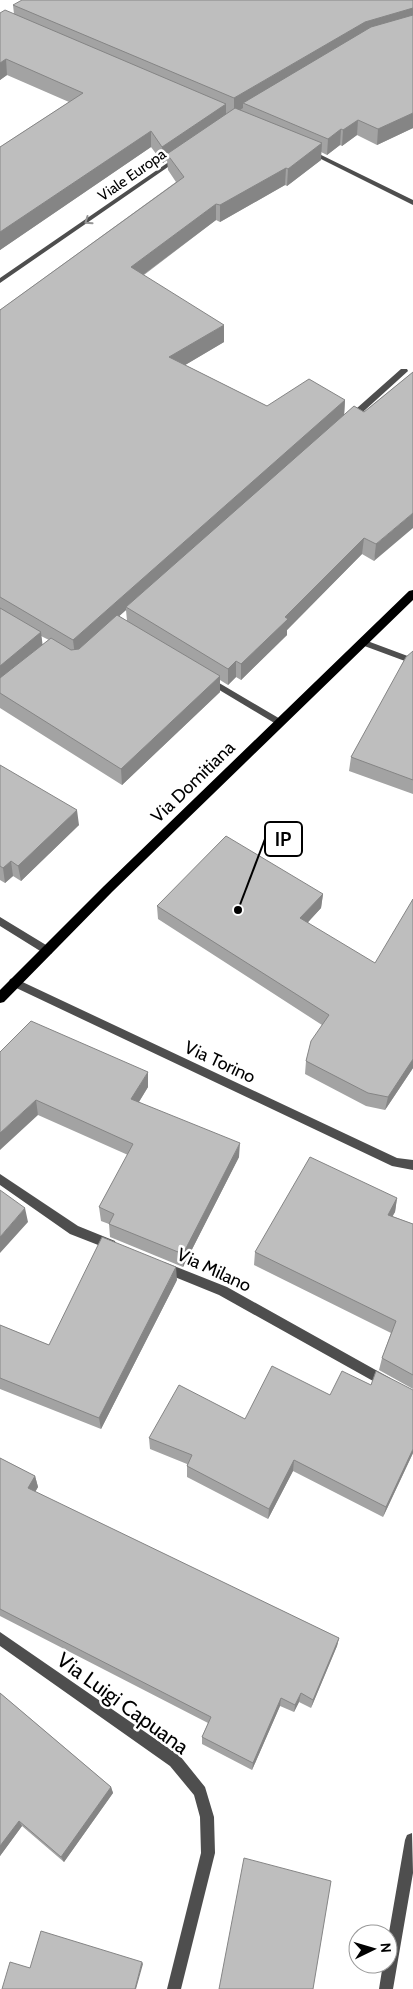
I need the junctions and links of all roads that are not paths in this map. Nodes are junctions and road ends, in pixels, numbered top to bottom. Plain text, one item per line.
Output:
1 (299, 146) edge
2 (187, 152) edge
3 (413, 203) edge
4 (0, 282) edge
5 (404, 371) dead end
6 (346, 423) edge
7 (413, 594) edge
8 (362, 642) junction
9 (413, 660) edge
10 (202, 676) edge
11 (279, 722) junction
12 (0, 921) edge
13 (48, 951) junction
14 (14, 982) junction
15 (0, 998) edge
16 (413, 1165) edge
17 (0, 1178) edge
18 (118, 1248) edge
19 (153, 1262) edge
20 (396, 1387) edge
21 (0, 1638) edge
22 (412, 1840) dead end
23 (174, 1989) edge
24 (386, 1989) edge

1 - 3 street
2 -> 4 street, Viale Europa
5 - 6 street
7 - 8 main road, Via Domitiana
8 - 9 street
8 - 11 main road, Via Domitiana
10 - 11 street
11 - 13 main road, Via Domitiana
12 - 13 street
13 - 14 main road, Via Domitiana
14 - 15 main road, Via Domitiana
14 - 16 street, Via Torino
17 - 18 street
19 - 20 street, Via Milano
21 - 23 street, Via Luigi Capuana
22 - 24 street

